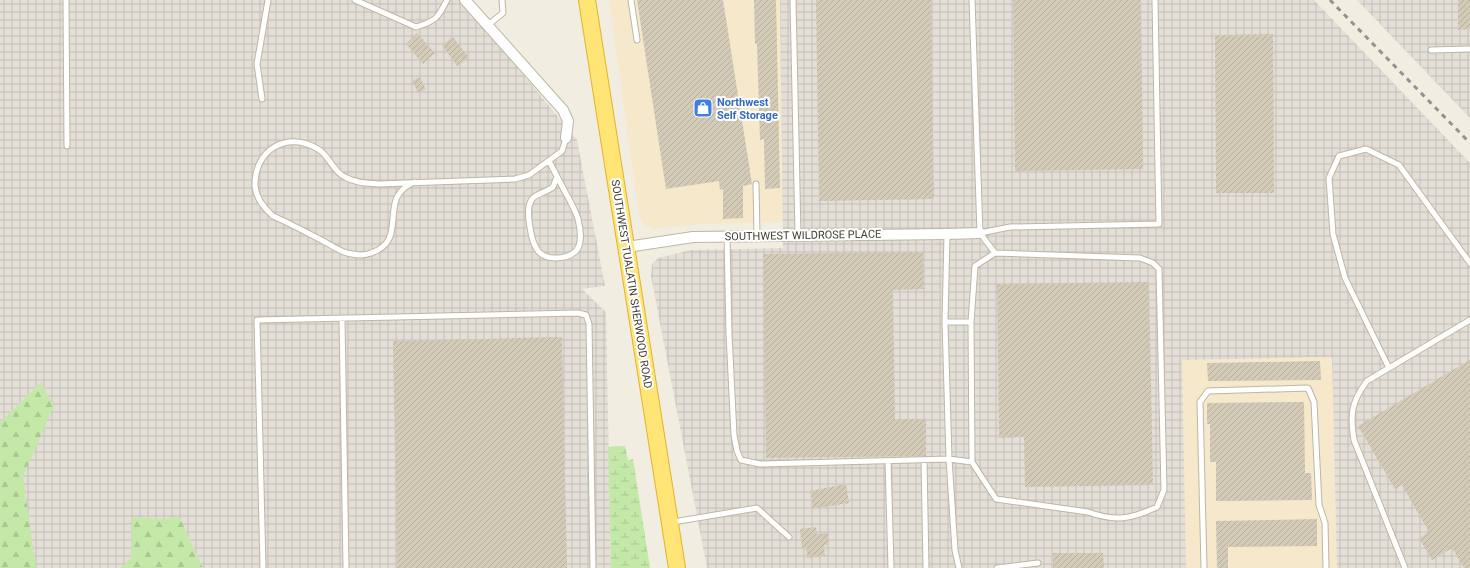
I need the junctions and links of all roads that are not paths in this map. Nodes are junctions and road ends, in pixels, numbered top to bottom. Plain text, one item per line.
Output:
1 (66, 0) edge
2 (268, 0) edge
3 (355, 0) edge
4 (447, 0) edge
5 (466, 0) edge
6 (502, 0) edge
7 (587, 0) edge
8 (631, 0) edge
9 (792, 0) edge
10 (972, 0) edge
11 (1155, 0) edge
12 (488, 25) junction
13 (637, 40) dead end
14 (1470, 49) edge
15 (1431, 50) dead end
16 (262, 99) dead end
17 (566, 138) joint
18 (67, 146) dead end
19 (549, 161) junction
20 (557, 177) junction
21 (415, 182) junction
22 (756, 184) dead end
23 (980, 233) junction
24 (947, 234) junction
25 (798, 235) junction
26 (726, 236) junction
27 (757, 236) junction
28 (627, 247) junction
29 (995, 253) junction
30 (1470, 263) edge
31 (342, 318) junction
32 (1470, 320) edge
33 (945, 322) junction
34 (971, 322) junction
35 (1389, 368) junction
36 (949, 459) junction
37 (924, 460) junction
38 (888, 461) junction
39 (972, 462) junction
40 (670, 522) junction
41 (789, 537) dead end
42 (1038, 562) dead end
43 (263, 568) edge
44 (346, 568) edge
45 (593, 568) edge
46 (677, 568) edge
47 (891, 568) edge
48 (926, 568) edge
49 (958, 568) edge
50 (997, 568) edge
51 (1204, 568) edge
52 (1326, 568) edge
53 (1405, 568) edge

1 - 18 lane
2 - 16 lane
3 - 4 lane
5 - 12 street
6 - 12 lane
7 - 28 highway, SOUTHWEST TUALATIN SHERWOOD ROAD
8 - 13 lane
9 - 25 lane
10 - 23 lane
11 - 23 lane
12 - 17 street
14 - 15 lane
17 - 19 lane
19 - 20 lane
19 - 21 lane
20 - 20 lane
21 - 21 lane
22 - 27 lane
23 - 24 street, SOUTHWEST WILDROSE PLACE
23 - 29 lane
24 - 25 street, SOUTHWEST WILDROSE PLACE
24 - 33 lane
25 - 27 street, SOUTHWEST WILDROSE PLACE
26 - 27 street, SOUTHWEST WILDROSE PLACE
26 - 28 street, SOUTHWEST WILDROSE PLACE
26 - 38 lane
28 - 40 highway, SOUTHWEST TUALATIN SHERWOOD ROAD
29 - 34 lane
29 - 39 lane
30 - 35 lane
31 - 43 lane
31 - 44 lane
31 - 45 lane
32 - 35 lane
33 - 34 lane
33 - 36 lane
34 - 39 lane
35 - 53 lane
36 - 37 lane
36 - 39 lane
36 - 49 lane
37 - 38 lane
37 - 48 lane
38 - 47 lane
40 - 41 lane
40 - 46 highway, SOUTHWEST TUALATIN SHERWOOD ROAD
42 - 50 lane
51 - 52 lane

